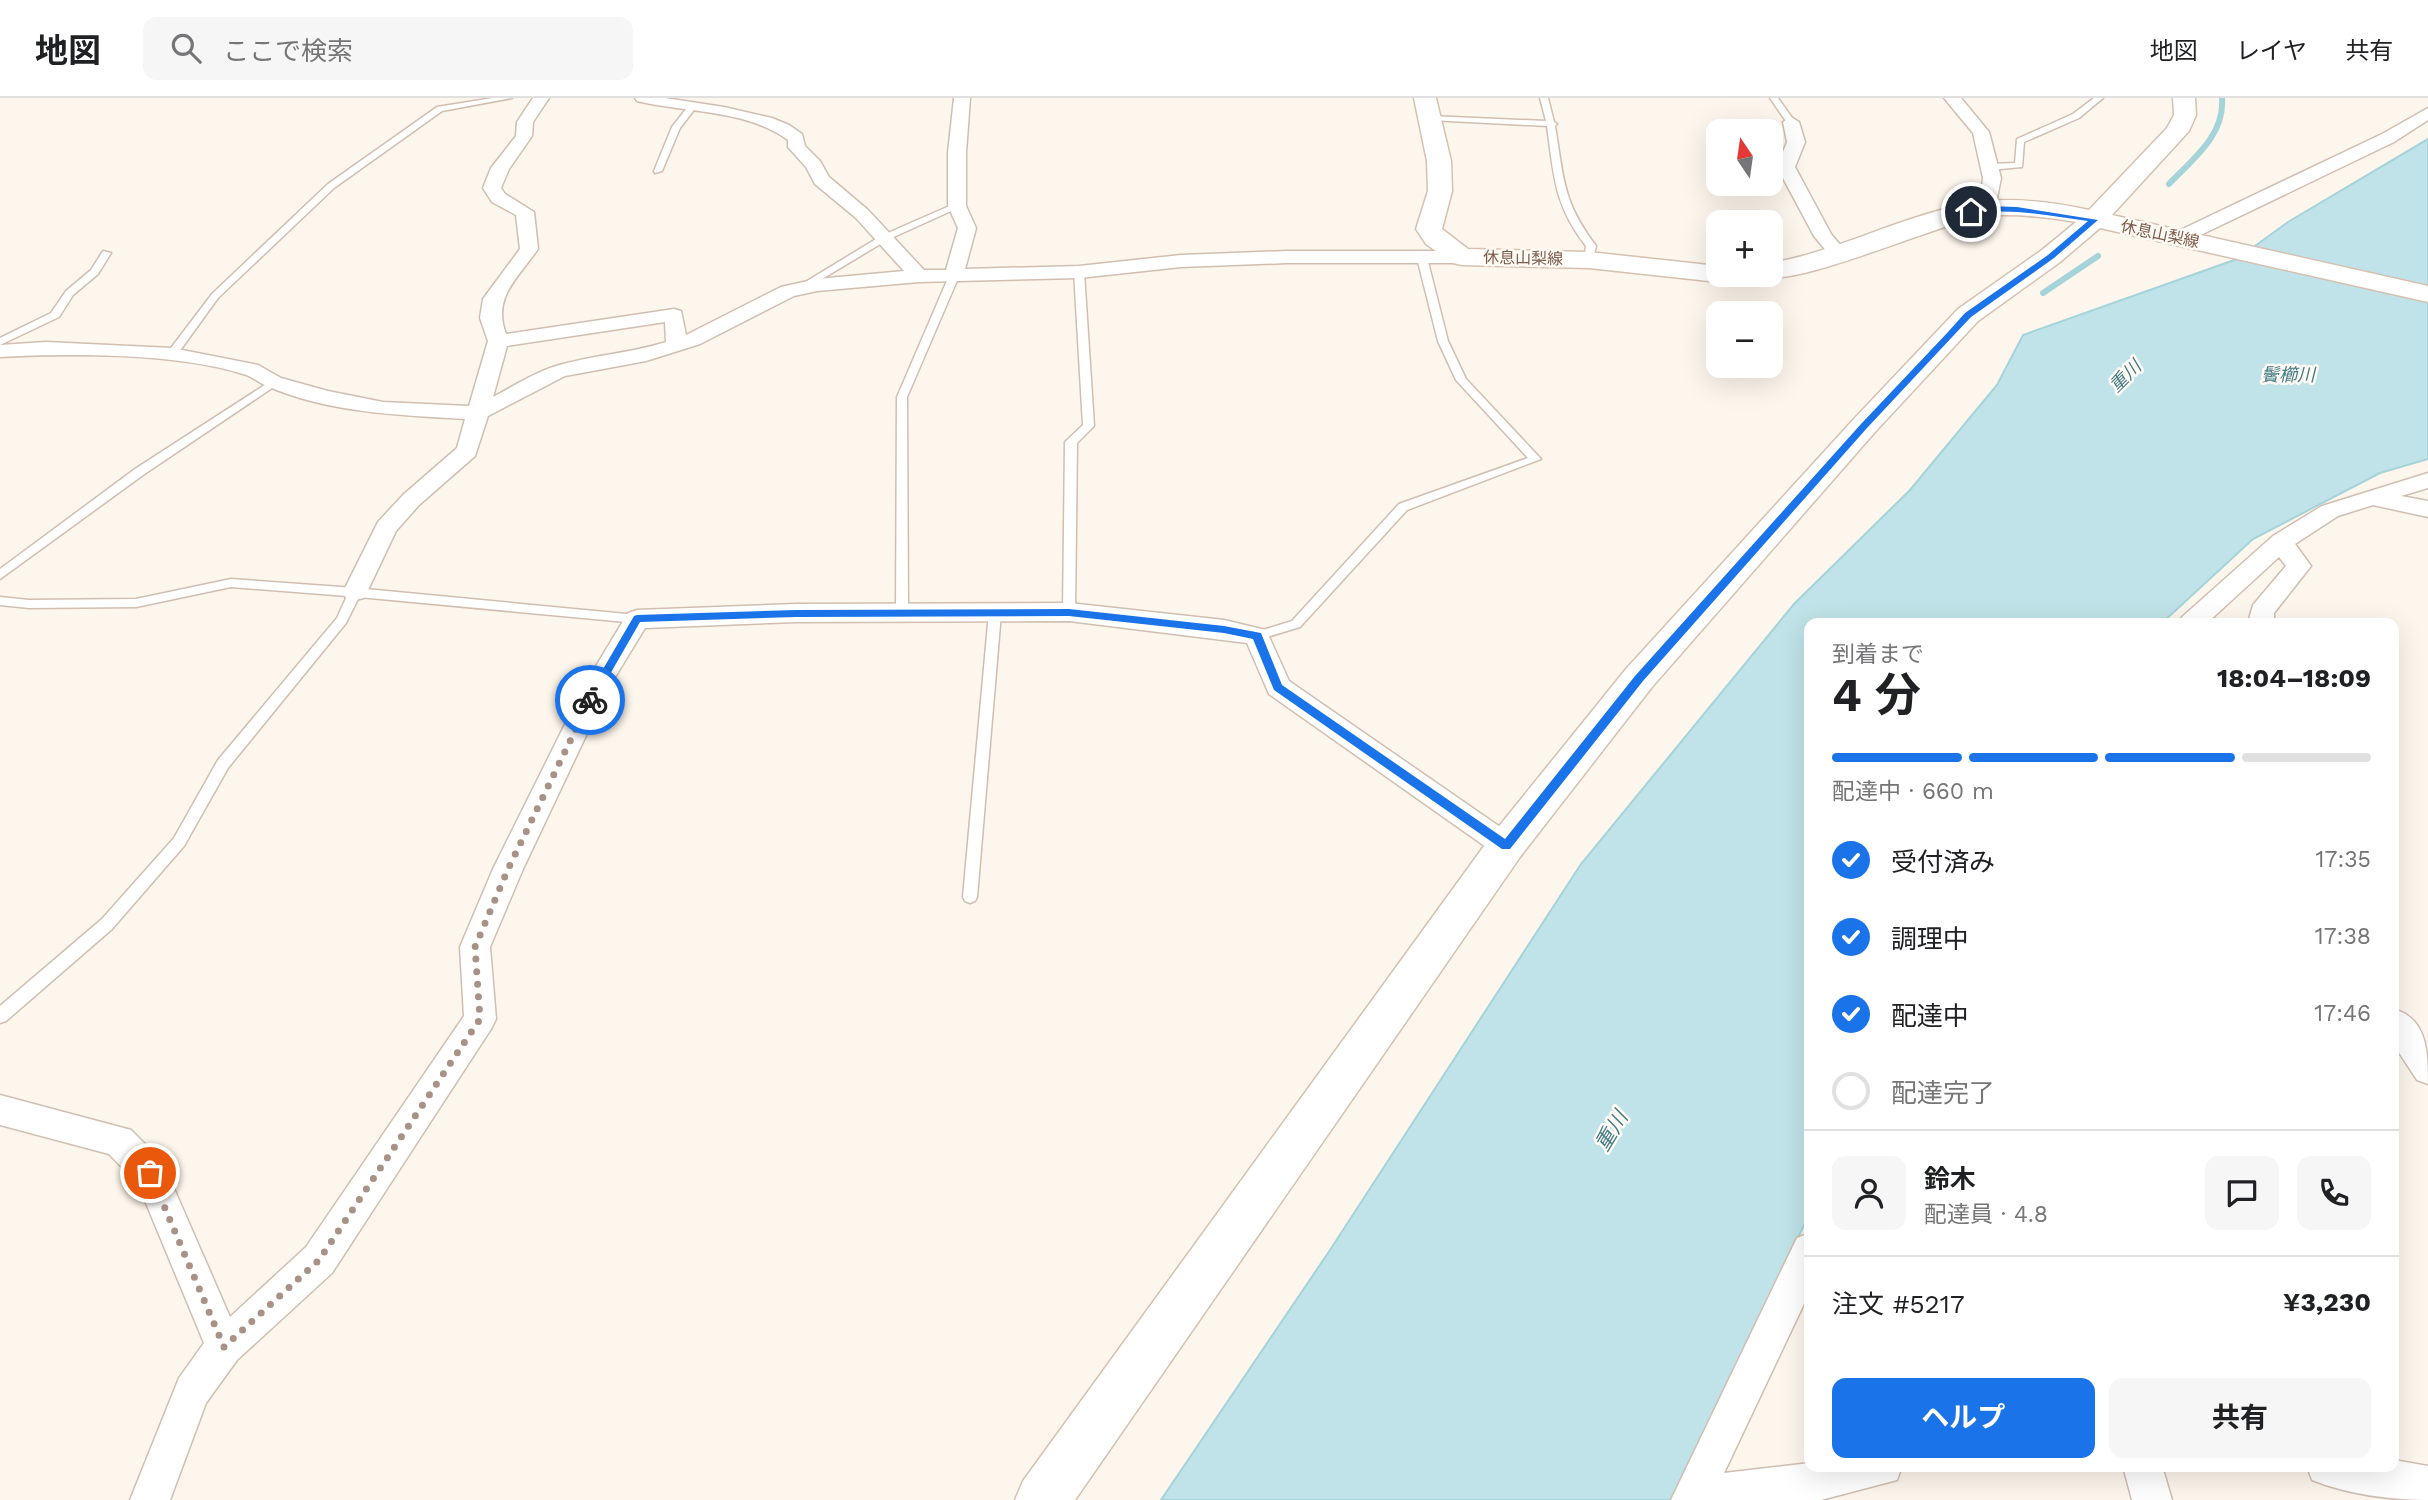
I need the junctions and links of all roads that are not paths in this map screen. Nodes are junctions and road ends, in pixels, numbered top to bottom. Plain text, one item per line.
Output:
1 (508, 98) edge
2 (541, 98) edge
3 (643, 98) edge
4 (962, 98) edge
5 (1544, 98) edge
6 (1774, 98) edge
7 (1952, 98) edge
8 (2099, 98) edge
9 (2184, 98) edge
10 (693, 106) junction
11 (1427, 108) edge
12 (2428, 113) edge
13 (1791, 122) joint
14 (1553, 124) junction
15 (1990, 167) junction
16 (658, 171) dead end
17 (957, 206) junction
18 (1988, 209) junction
19 (2094, 220) junction
20 (884, 238) junction
21 (2186, 239) junction
22 (106, 253) dead end
23 (1839, 254) junction
24 (1462, 257) junction
25 (1422, 258) junction
26 (1589, 260) junction
27 (1783, 268) edge
28 (1079, 272) junction
29 (1706, 273) edge
30 (919, 276) junction
31 (954, 276) junction
32 (797, 289) junction
33 (2428, 294) edge
34 (498, 341) junction
35 (0, 342) edge
36 (677, 345) junction
37 (0, 351) edge
38 (172, 354) junction
39 (274, 382) junction
40 (477, 413) junction
41 (2428, 480) edge
42 (2374, 498) junction
43 (2428, 509) edge
44 (2281, 542) junction
45 (0, 575) edge
46 (355, 592) junction
47 (0, 601) edge
48 (1069, 612) junction
49 (902, 613) junction
50 (995, 613) junction
51 (2197, 618) edge
52 (2261, 618) edge
53 (637, 619) junction
54 (1257, 636) junction
55 (1506, 846) junction
56 (970, 897) dead end
57 (0, 1016) edge
58 (2407, 1027) edge
59 (2428, 1069) edge
60 (0, 1110) edge
61 (1804, 1264) edge
62 (224, 1347) junction
63 (1857, 1472) edge
64 (2144, 1472) edge
65 (2357, 1472) edge
66 (2428, 1486) edge
67 (1692, 1498) edge
68 (150, 1500) edge
69 (1042, 1500) edge
70 (2152, 1500) edge

1 - 38 lane
2 - 34 street
3 - 10 street
4 - 17 street
5 - 14 lane
6 - 13 lane
7 - 15 street
8 - 15 lane
9 - 19 street
10 - 16 lane
10 - 20 street
11 - 14 lane
11 - 24 street, 休息山梨線
12 - 21 street
13 - 23 street
14 - 26 lane
15 - 18 street
17 - 20 lane
17 - 31 street
18 - 19 street, 休息山梨線
18 - 23 street, 休息山梨線
19 - 21 street, 休息山梨線
19 - 55 street
20 - 30 street
20 - 32 lane
21 - 33 street, 休息山梨線
22 - 35 lane
23 - 27 street, 休息山梨線
24 - 25 street
24 - 26 street, 休息山梨線
25 - 28 street
25 - 54 lane
26 - 29 street, 休息山梨線
28 - 31 street
28 - 48 lane
30 - 31 street
30 - 32 street
31 - 49 lane
32 - 36 street
34 - 36 street
34 - 40 street
36 - 40 street
37 - 38 street
38 - 39 street
39 - 40 street
39 - 45 lane
40 - 46 street
41 - 42 street
42 - 43 street
42 - 44 street
44 - 51 street
44 - 52 street
46 - 47 lane
46 - 53 lane
46 - 57 lane
48 - 50 street
48 - 54 street
49 - 50 street
49 - 53 street
50 - 56 lane
53 - 62 street
54 - 55 street
55 - 69 street
58 - 59 street
60 - 62 street
61 - 67 street
62 - 68 street
63 - 67 street
64 - 70 street
65 - 66 street

